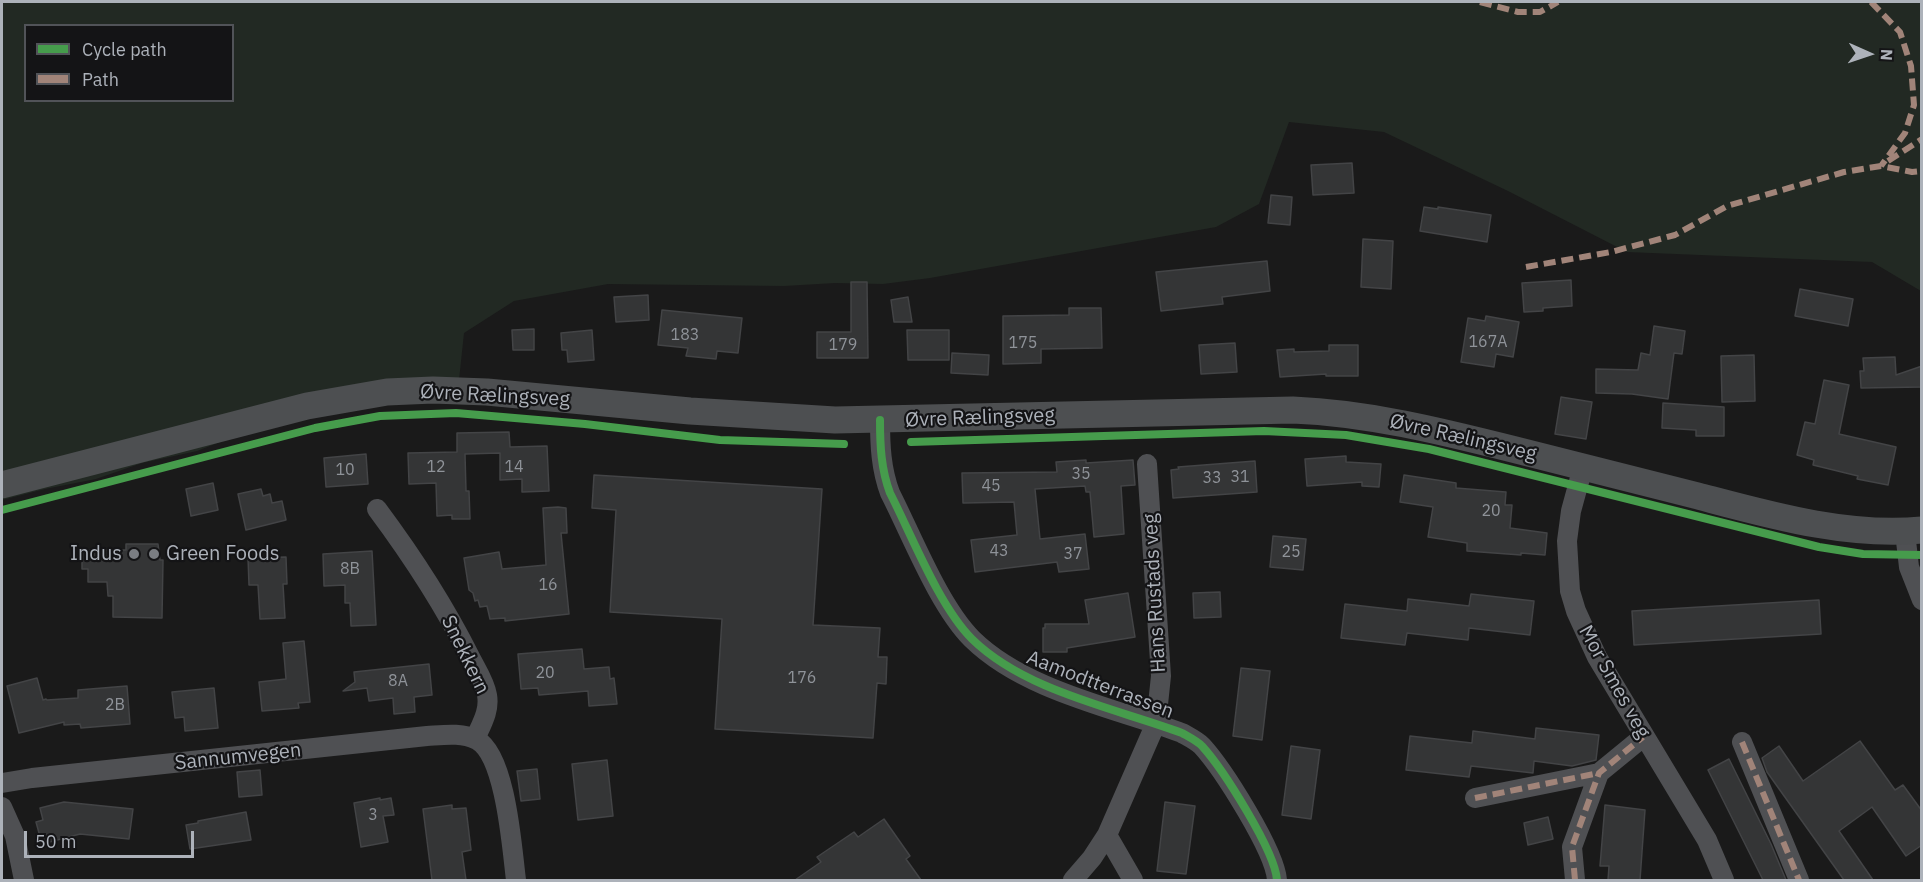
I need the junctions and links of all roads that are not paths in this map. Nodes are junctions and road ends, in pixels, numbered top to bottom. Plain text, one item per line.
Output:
1 (880, 420) junction
2 (1147, 464) dead end
3 (1583, 467) junction
4 (2, 485) edge
5 (377, 509) dead end
6 (1913, 531) edge
7 (1922, 600) edge
8 (1156, 723) junction
9 (1643, 736) junction
10 (475, 739) junction
11 (1742, 742) dead end
12 (1599, 773) junction
13 (2, 783) edge
14 (1475, 798) dead end
15 (2, 807) edge
16 (1107, 835) junction
17 (24, 880) edge
18 (516, 880) edge
19 (1073, 880) edge
20 (1133, 880) edge
21 (1277, 880) edge
22 (1575, 880) edge
23 (1724, 880) edge
24 (1799, 880) edge

1 - 3 main road, Øvre Rælingsveg
1 - 4 main road, Øvre Rælingsveg
1 - 8 street, Aamodtterrassen
2 - 8 street, Hans Rustads veg
3 - 6 main road, Øvre Rælingsveg
3 - 9 street, Mor Smes veg
5 - 10 street, Snekkern
6 - 7 street
8 - 16 street, Hans Rustads veg
8 - 21 street, Aamodtterrassen
9 - 12 street
9 - 23 street, Mor Smes veg
10 - 13 street, Sannumvegen
10 - 18 street
11 - 24 street
12 - 14 street
12 - 22 street
15 - 17 street
16 - 19 street, Hans Rustads veg
16 - 20 street

